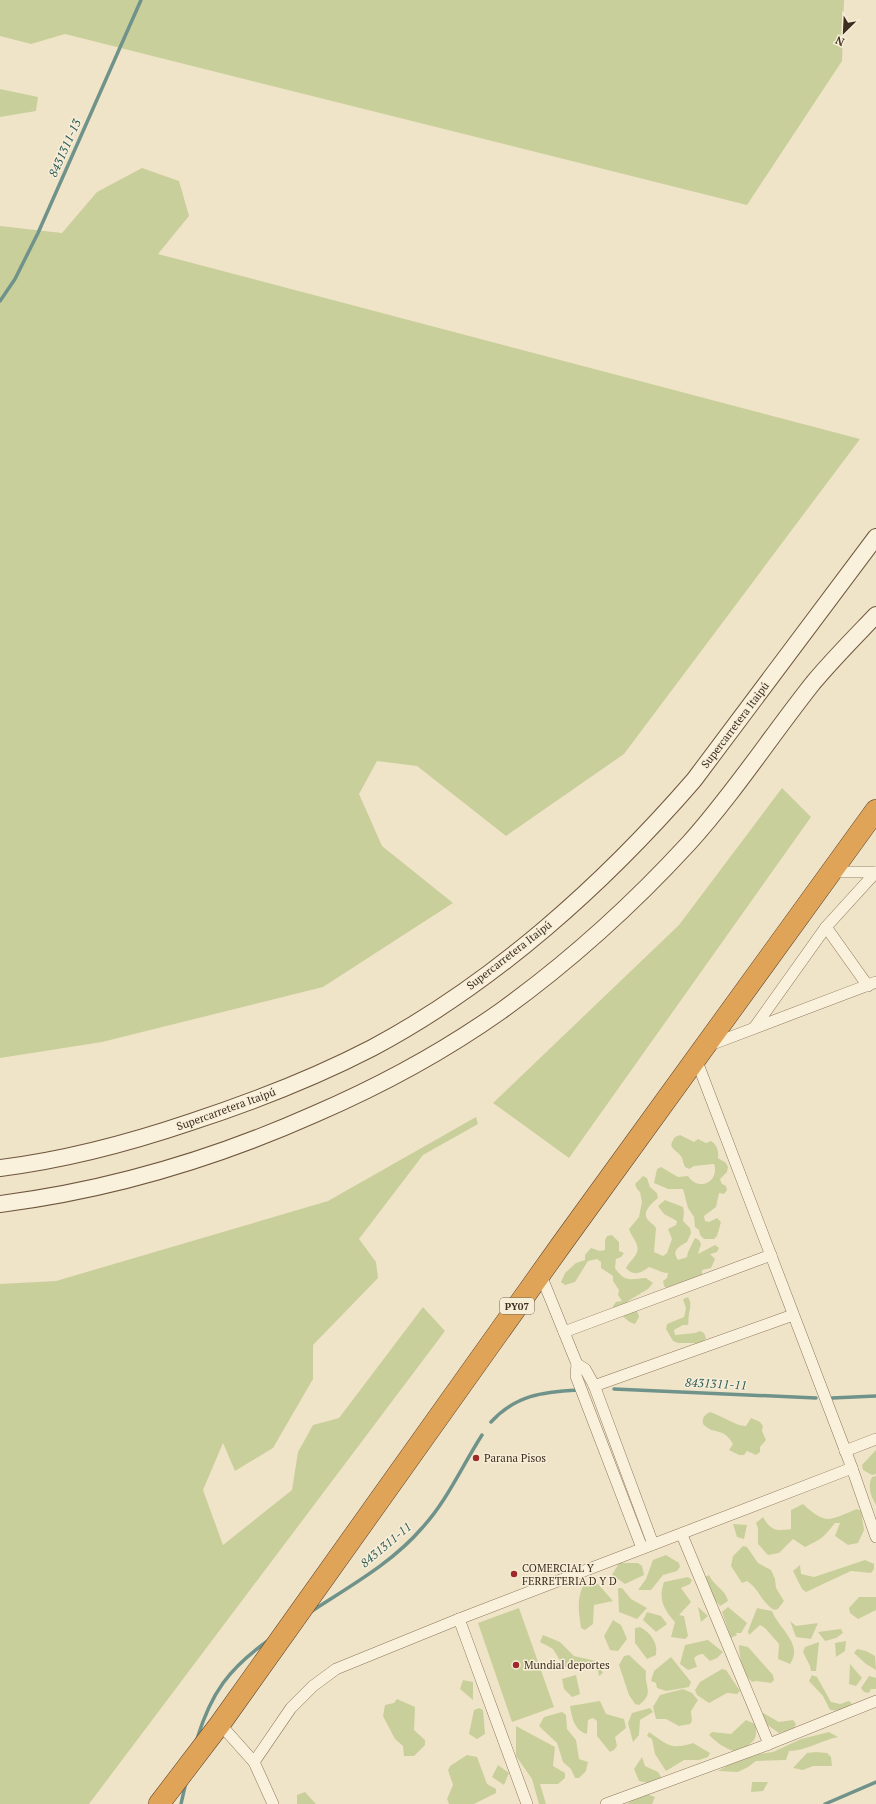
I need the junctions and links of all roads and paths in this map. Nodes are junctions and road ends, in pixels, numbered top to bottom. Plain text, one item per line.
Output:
1 (876, 538) edge
2 (876, 615) edge
3 (876, 810) edge
4 (831, 872) junction
5 (876, 872) edge
6 (826, 927) junction
7 (872, 984) edge
8 (754, 1028) junction
9 (701, 1052) junction
10 (0, 1168) edge
11 (0, 1204) edge
12 (771, 1255) junction
13 (540, 1273) junction
14 (793, 1315) junction
15 (564, 1332) junction
16 (577, 1364) junction
17 (594, 1386) junction
18 (876, 1439) edge
19 (845, 1451) junction
20 (852, 1468) junction
21 (682, 1534) junction
22 (876, 1537) edge
23 (653, 1544) junction
24 (642, 1548) junction
25 (459, 1619) junction
26 (876, 1701) edge
27 (220, 1724) junction
28 (769, 1744) junction
29 (254, 1762) junction
30 (159, 1804) edge
31 (272, 1804) edge
32 (527, 1804) edge
33 (606, 1804) edge

1 - 10 street, Supercarretera Itaipú
2 - 11 street
3 - 4 highway, PY07
4 - 5 street
4 - 9 highway, PY07
5 - 6 street
6 - 7 street
6 - 8 street
7 - 8 street
8 - 9 street
9 - 12 street
9 - 13 highway, PY07
12 - 14 street
12 - 15 street
13 - 15 street
13 - 27 highway, PY07
14 - 17 street
14 - 19 street
15 - 16 street
16 - 17 street
16 - 24 street
17 - 23 street
18 - 19 street
19 - 20 street
20 - 21 street
20 - 22 street
21 - 23 street
21 - 28 street
23 - 24 street
24 - 25 street
25 - 29 street
25 - 32 street
26 - 28 street
27 - 29 street
27 - 30 highway, PY07
28 - 33 street
29 - 31 street

